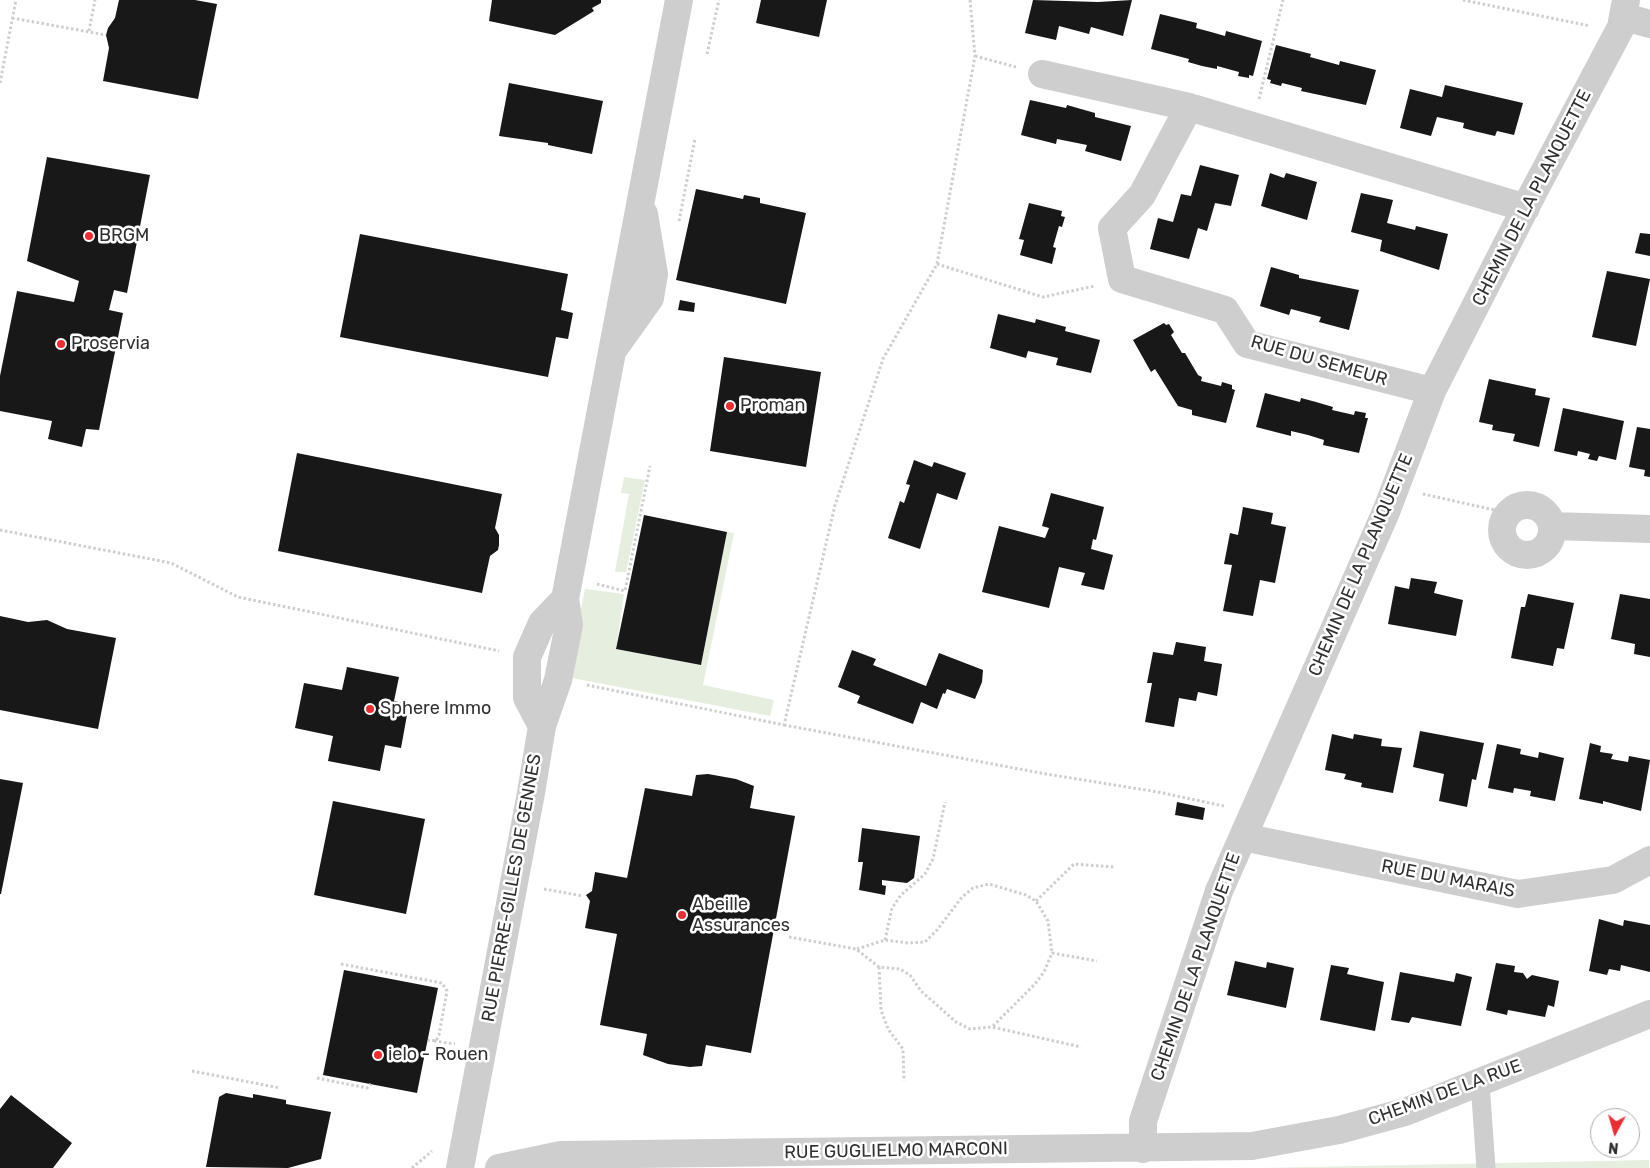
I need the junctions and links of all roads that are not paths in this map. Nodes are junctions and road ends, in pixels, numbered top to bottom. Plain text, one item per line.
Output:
1 (678, 2) edge
2 (1622, 18) edge
3 (1650, 24) edge
4 (1042, 74) dead end
5 (1189, 107) junction
6 (1526, 208) junction
7 (1432, 391) junction
8 (1552, 526) junction
9 (1650, 528) edge
10 (1243, 837) junction
11 (1650, 860) edge
12 (1650, 1014) edge
13 (1480, 1083) junction
14 (1143, 1149) junction
15 (765, 1161) edge
16 (460, 1168) edge
17 (499, 1168) edge
18 (1486, 1168) edge

1 - 16 street, RUE PIERRE-GILLES DE GENNES
2 - 3 street
2 - 6 street, CHEMIN DE LA PLANQUETTE
4 - 5 street
5 - 6 street
5 - 7 street, RUE DU SEMEUR
6 - 7 street, CHEMIN DE LA PLANQUETTE
7 - 10 street, CHEMIN DE LA PLANQUETTE
8 - 8 street
8 - 9 street
10 - 11 street, RUE DU MARAIS
10 - 14 street, CHEMIN DE LA PLANQUETTE
12 - 13 street, CHEMIN DE LA RUE
13 - 14 street, CHEMIN DE LA RUE
13 - 18 lane
14 - 15 street, RUE GUGLIELMO MARCONI
15 - 17 street, RUE GUGLIELMO MARCONI

